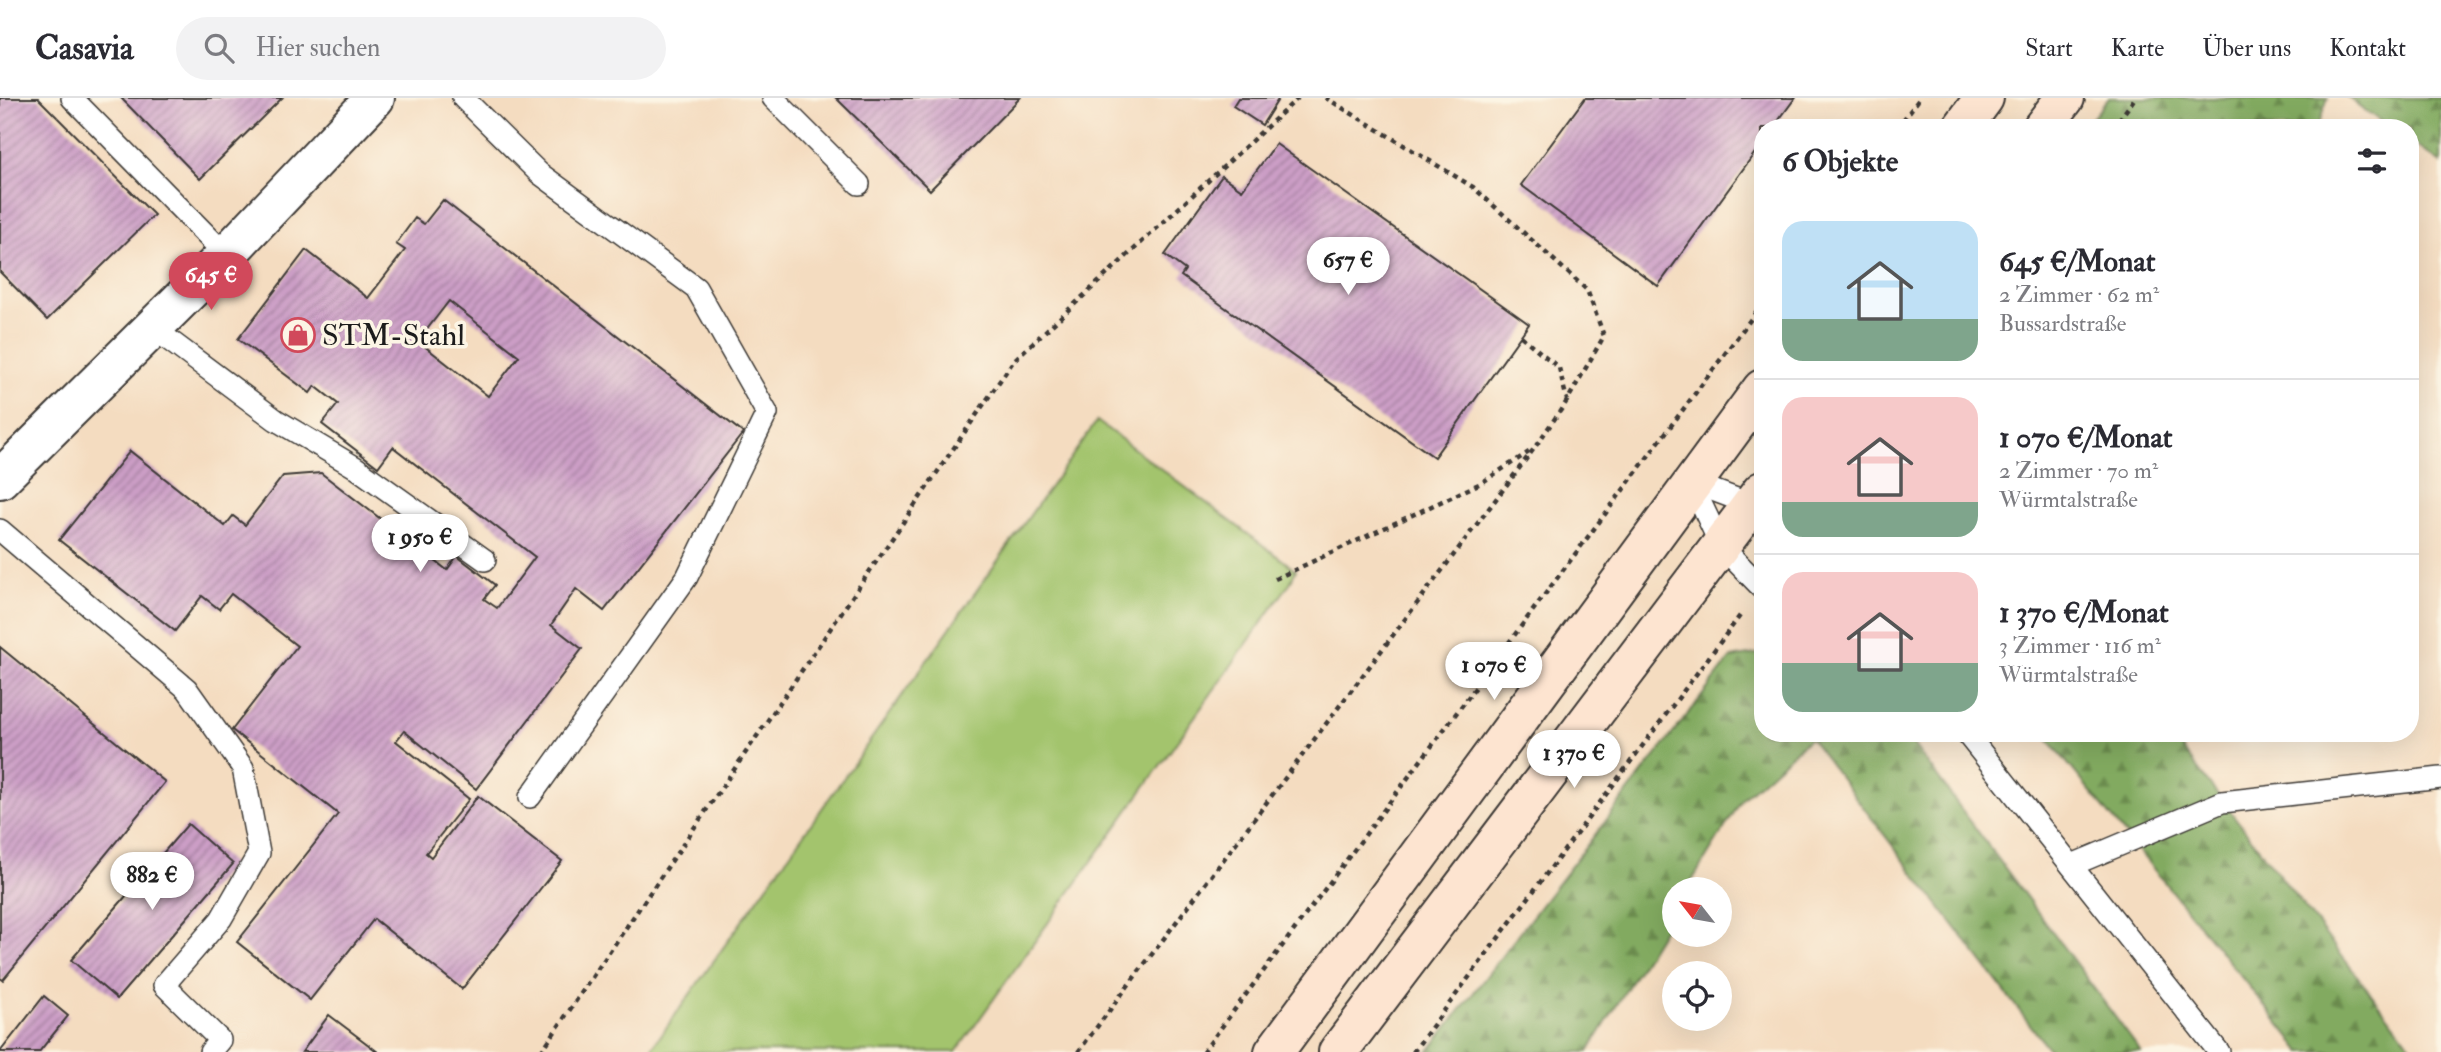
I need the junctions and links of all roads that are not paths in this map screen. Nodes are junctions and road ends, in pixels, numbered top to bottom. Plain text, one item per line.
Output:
1 (72, 98) edge
2 (463, 98) edge
3 (773, 98) edge
4 (1984, 98) edge
5 (2065, 98) edge
6 (372, 99) edge
7 (1969, 119) edge
8 (2049, 119) edge
9 (859, 184) dead end
10 (226, 256) junction
11 (153, 328) junction
12 (1754, 399) edge
13 (0, 479) edge
14 (1691, 482) junction
15 (1754, 501) edge
16 (1754, 508) edge
17 (0, 530) edge
18 (1721, 546) junction
19 (485, 560) dead end
20 (1754, 579) edge
21 (1973, 742) edge
22 (2441, 778) edge
23 (530, 797) dead end
24 (2072, 866) junction
25 (210, 1052) edge
26 (1275, 1052) edge
27 (1338, 1052) edge
28 (2219, 1052) edge

1 - 10 lane
2 - 23 lane
3 - 9 lane
4 - 7 main road
5 - 8 main road
6 - 10 street
10 - 11 street
11 - 13 street
11 - 19 lane
12 - 14 main road
14 - 15 lane
14 - 18 lane
14 - 26 main road
16 - 18 main road
17 - 25 lane
18 - 20 lane
18 - 27 main road
21 - 24 lane
22 - 24 lane
24 - 28 lane

